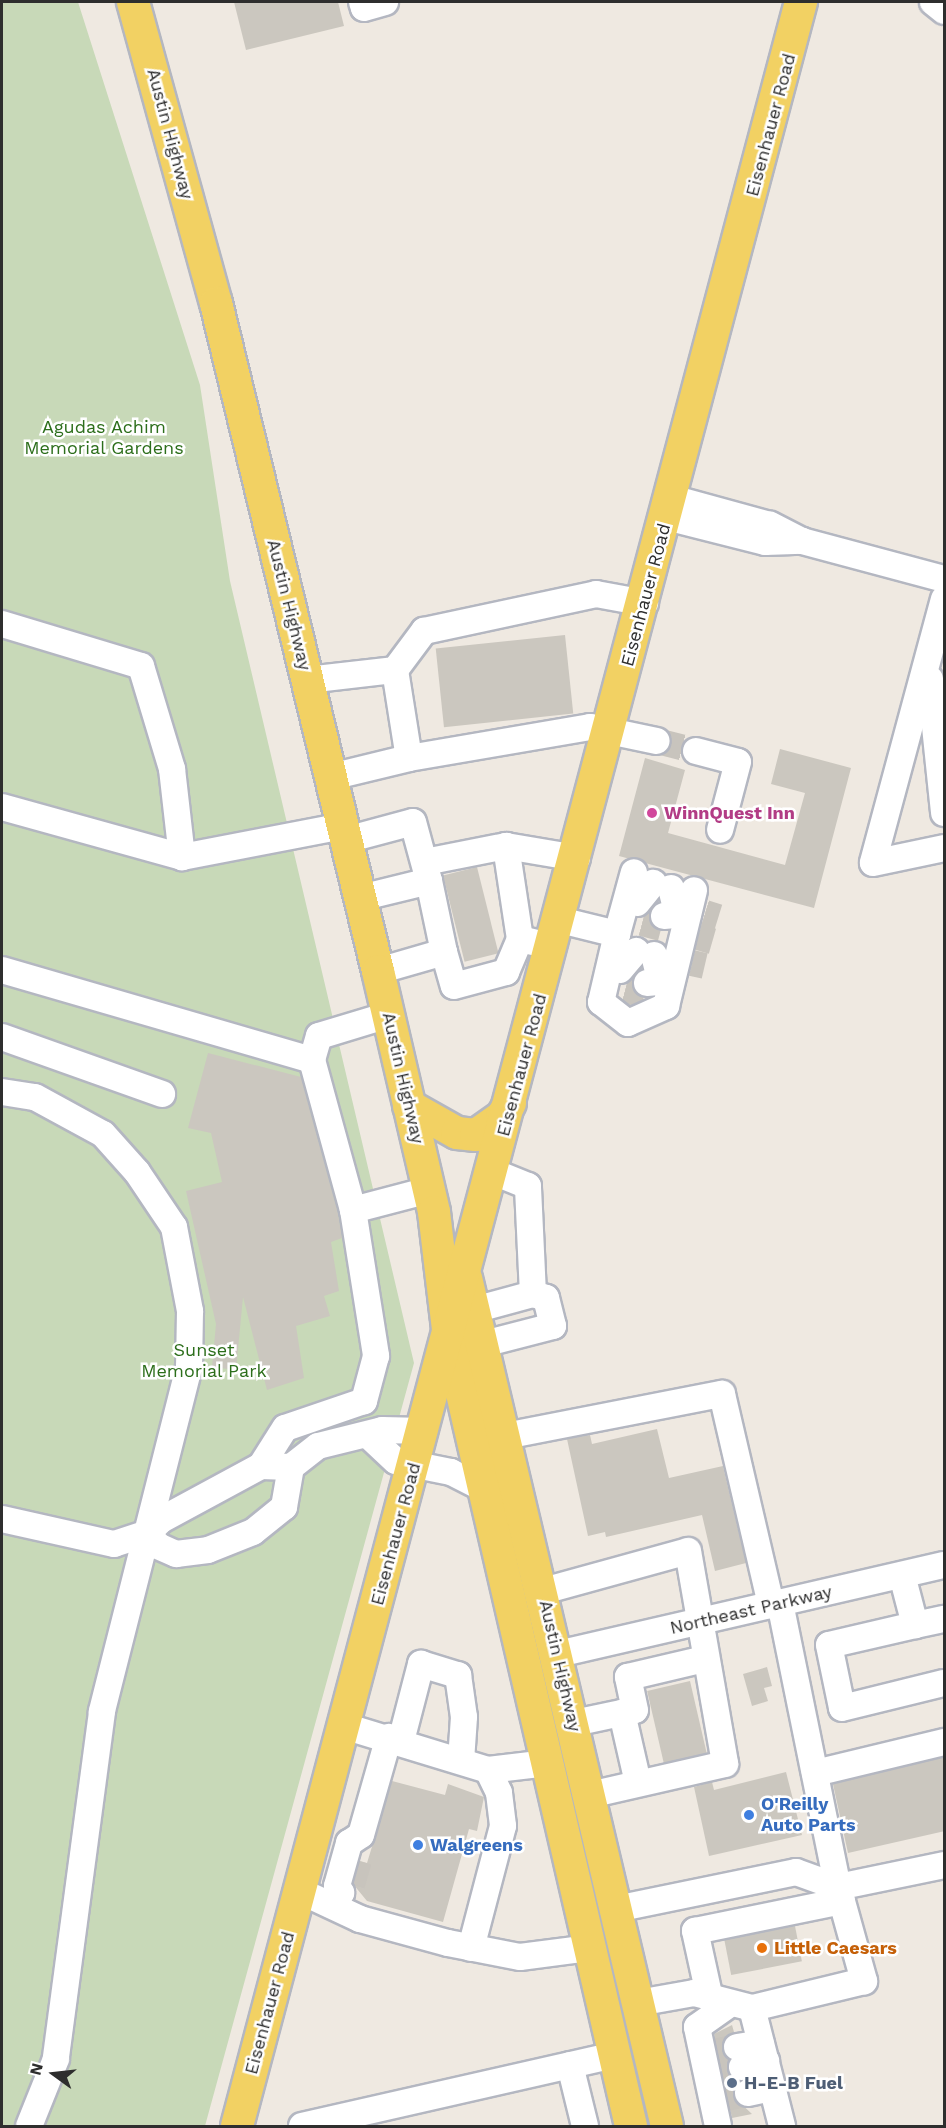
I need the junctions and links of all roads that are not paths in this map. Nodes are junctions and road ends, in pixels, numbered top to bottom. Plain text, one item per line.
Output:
1 (133, 2) edge
2 (362, 2) edge
3 (385, 2) edge
4 (801, 2) edge
5 (933, 2) edge
6 (945, 11) edge
7 (669, 508) junction
8 (945, 579) edge
9 (945, 599) edge
10 (645, 603) junction
11 (2, 624) edge
12 (928, 664) junction
13 (395, 670) junction
14 (307, 680) junction
15 (611, 731) junction
16 (657, 741) tunnel mouth
17 (696, 751) tunnel mouth
18 (409, 758) junction
19 (331, 777) junction
20 (2, 807) edge
21 (945, 813) edge
22 (720, 830) dead end
23 (344, 833) junction
24 (506, 846) junction
25 (945, 848) edge
26 (182, 857) junction
27 (577, 858) junction
28 (427, 871) junction
29 (360, 898) junction
30 (557, 933) junction
31 (520, 939) junction
32 (444, 952) junction
33 (644, 969) junction
34 (2, 970) edge
35 (378, 971) junction
36 (388, 1015) junction
37 (2, 1037) edge
38 (312, 1060) junction
39 (2, 1092) edge
40 (162, 1094) dead end
41 (512, 1099) junction
42 (409, 1106) junction
43 (493, 1172) junction
44 (431, 1201) junction
45 (353, 1210) junction
46 (466, 1275) junction
47 (533, 1294) junction
48 (474, 1310) junction
49 (462, 1344) junction
50 (424, 1431) junction
51 (505, 1436) junction
52 (370, 1437) junction
53 (261, 1466) junction
54 (291, 1467) junction
55 (414, 1467) junction
56 (485, 1489) junction
57 (2, 1519) edge
58 (148, 1533) junction
59 (945, 1565) edge
60 (902, 1575) junction
61 (543, 1591) junction
62 (775, 1604) junction
63 (945, 1619) edge
64 (700, 1622) junction
65 (915, 1625) junction
66 (558, 1654) junction
67 (704, 1659) junction
68 (945, 1683) edge
69 (622, 1713) junction
70 (574, 1723) junction
71 (344, 1726) junction
72 (395, 1739) junction
73 (945, 1742) edge
74 (461, 1761) junction
75 (548, 1763) junction
76 (488, 1770) junction
77 (815, 1773) junction
78 (638, 1784) junction
79 (590, 1795) junction
80 (361, 1835) junction
81 (359, 1861) tunnel mouth
82 (945, 1865) edge
83 (300, 1890) junction
84 (341, 1894) junction
85 (840, 1894) junction
86 (616, 1909) junction
87 (471, 1948) junction
88 (590, 1948) junction
89 (638, 2003) junction
90 (730, 2004) junction
91 (615, 2055) junction
92 (731, 2059) junction
93 (570, 2065) junction
94 (772, 2088) junction
95 (728, 2098) junction
96 (779, 2126) edge
97 (29, 2127) edge
98 (237, 2127) edge
99 (302, 2127) edge
100 (585, 2127) edge
101 (632, 2127) edge
102 (667, 2127) edge
103 (718, 2127) edge

1 - 14 main road, Austin Highway
2 - 3 street
4 - 7 main road, Eisenhauer Road
5 - 6 street
7 - 8 street
7 - 10 main road, Eisenhauer Road
9 - 12 street
10 - 13 street
10 - 15 main road, Eisenhauer Road
11 - 26 street
12 - 21 street
12 - 25 street
13 - 14 street
13 - 18 street
14 - 19 main road, Austin Highway
15 - 16 street
15 - 18 street
15 - 27 main road, Eisenhauer Road
17 - 22 street
18 - 19 street
19 - 23 main road, Austin Highway
20 - 26 street
23 - 26 street
23 - 28 street
23 - 29 main road, Austin Highway
24 - 27 street
24 - 28 street
24 - 31 street
27 - 30 main road, Eisenhauer Road
28 - 29 street
28 - 32 street
29 - 35 main road, Austin Highway
30 - 31 street
30 - 33 street
30 - 41 main road, Eisenhauer Road
31 - 32 street
32 - 35 street
33 - 33 street
34 - 38 street
35 - 36 main road, Austin Highway
36 - 38 street
36 - 42 main road, Austin Highway
37 - 40 street
38 - 45 street
39 - 58 street
41 - 42 main road
41 - 43 main road, Eisenhauer Road
42 - 44 main road, Austin Highway
43 - 46 main road, Eisenhauer Road
43 - 47 street
44 - 45 street
44 - 46 main road, Austin Highway
44 - 49 main road, Austin Highway
45 - 53 street
46 - 48 main road, Austin Highway
46 - 49 main road, Eisenhauer Road
47 - 48 street
47 - 49 street
48 - 49 main road, Austin Highway
49 - 50 main road, Eisenhauer Road
49 - 51 main road, Austin Highway
49 - 56 main road, Austin Highway
50 - 52 street
50 - 55 main road, Eisenhauer Road
51 - 61 main road, Austin Highway
51 - 62 street
52 - 54 street
52 - 55 street
53 - 54 street
53 - 58 street
54 - 58 street
55 - 56 street
55 - 71 main road, Eisenhauer Road
56 - 75 main road, Austin Highway
57 - 58 street
58 - 97 street
59 - 60 street, Northeast Parkway
60 - 62 street, Northeast Parkway
60 - 65 street
61 - 64 street
61 - 66 main road, Austin Highway
62 - 64 street, Northeast Parkway
62 - 77 street
63 - 65 street
64 - 66 street, Northeast Parkway
64 - 67 street
65 - 68 street
66 - 70 main road, Austin Highway
67 - 69 street
67 - 78 street
69 - 70 street
69 - 78 street
70 - 79 main road, Austin Highway
71 - 72 street
71 - 83 main road, Eisenhauer Road
72 - 74 street
72 - 74 street
72 - 80 street
73 - 77 street
74 - 76 street
75 - 76 street
75 - 88 main road, Austin Highway
76 - 87 street
77 - 85 street
78 - 79 street
79 - 86 main road, Austin Highway
80 - 81 street
80 - 84 street
82 - 85 street
83 - 84 street
83 - 98 main road, Eisenhauer Road
84 - 87 street
85 - 86 street
85 - 90 street
85 - 90 street
86 - 89 main road, Austin Highway
87 - 88 street
88 - 91 main road, Austin Highway
89 - 90 street
89 - 102 main road, Austin Highway
90 - 92 street
90 - 92 street
91 - 93 street
91 - 101 main road, Austin Highway
92 - 94 street
92 - 95 street
93 - 99 street
93 - 100 street
94 - 95 street
94 - 96 street
95 - 103 street

